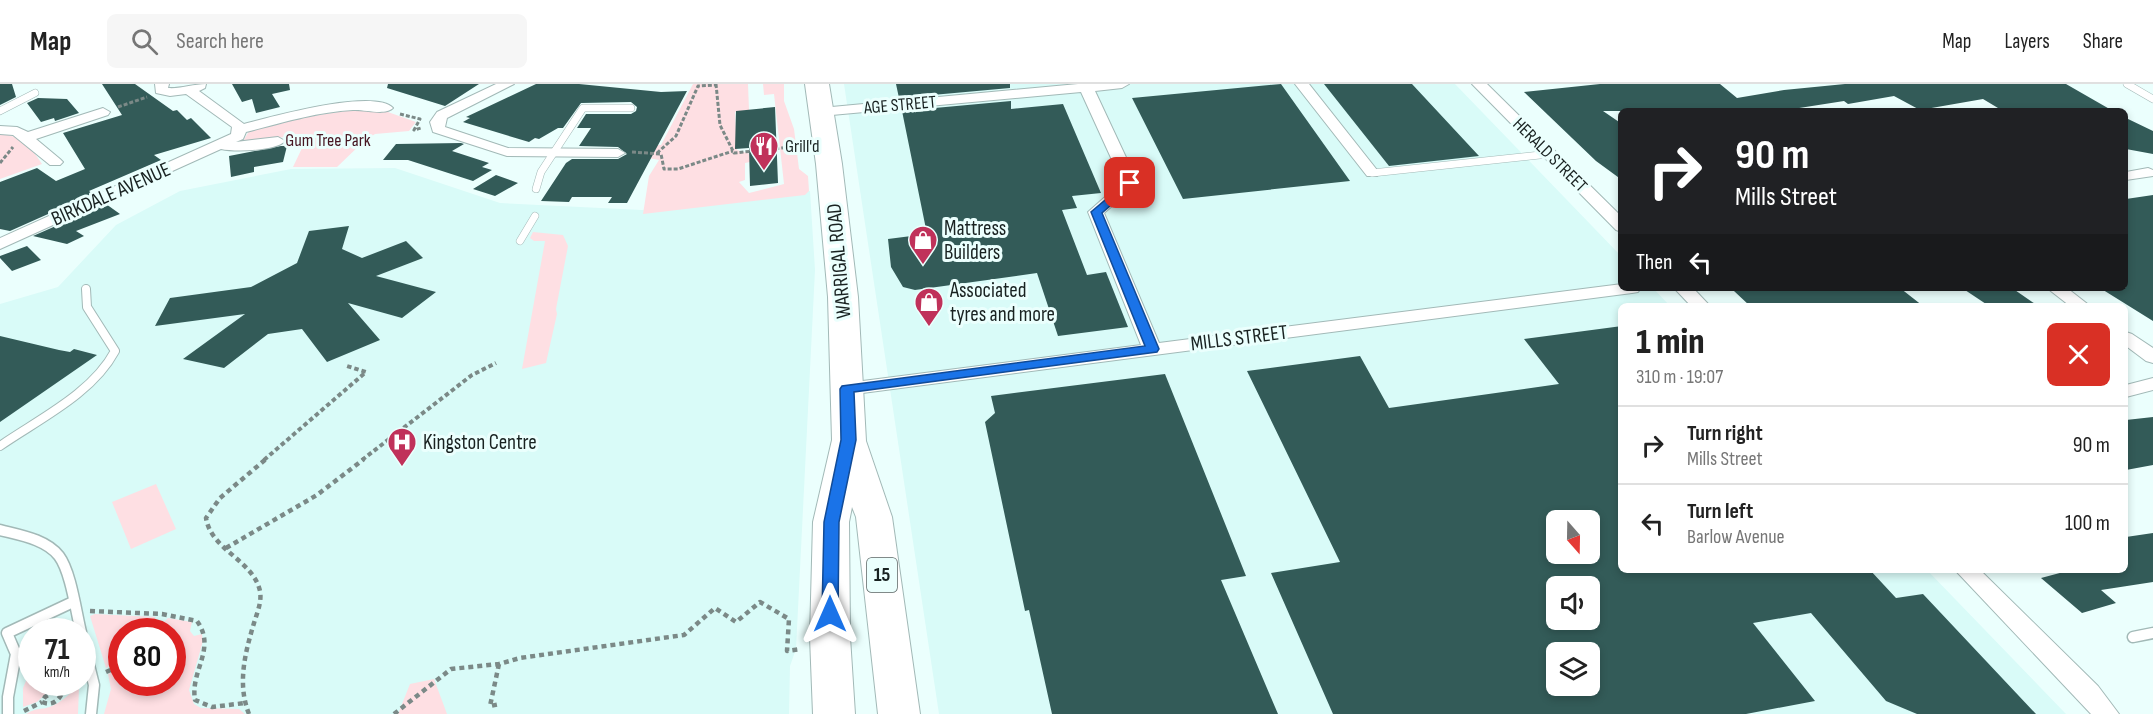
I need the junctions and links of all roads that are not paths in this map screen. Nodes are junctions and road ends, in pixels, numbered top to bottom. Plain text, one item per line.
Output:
1 (507, 84) edge
2 (817, 84) edge
3 (1122, 84) edge
4 (1302, 84) edge
5 (1479, 84) edge
6 (2127, 84) edge
7 (195, 87) edge
8 (1086, 87) junction
9 (156, 88) edge
10 (35, 93) dead end
11 (2153, 99) edge
12 (386, 108) road end
13 (631, 108) dead end
14 (0, 111) edge
15 (103, 112) road end
16 (821, 112) junction
17 (240, 129) junction
18 (0, 130) edge
19 (25, 138) junction
20 (278, 141) dead end
21 (222, 145) junction
22 (555, 153) junction
23 (618, 153) road end
24 (1549, 154) junction
25 (55, 162) dead end
26 (1371, 173) joint
27 (2148, 173) dead end
28 (2128, 176) edge
29 (536, 189) dead end
30 (535, 216) dead end
31 (1618, 221) edge
32 (520, 241) dead end
33 (0, 244) edge
34 (86, 289) dead end
35 (1618, 290) edge
36 (1686, 291) edge
37 (2060, 291) edge
38 (1698, 303) edge
39 (2077, 303) edge
40 (2128, 339) edge
41 (1152, 349) junction
42 (2153, 357) edge
43 (2153, 384) edge
44 (847, 389) junction
45 (2128, 390) edge
46 (849, 440) junction
47 (0, 446) edge
48 (0, 530) edge
49 (1969, 573) edge
50 (73, 602) junction
51 (77, 618) edge
52 (2153, 633) edge
53 (3, 635) edge
54 (2133, 637) dead end
55 (2089, 693) junction
56 (95, 696) edge
57 (8, 714) edge
58 (91, 714) edge
59 (834, 714) edge
60 (899, 714) edge
61 (2106, 714) edge
62 (2116, 714) edge

1 - 22 street
2 - 16 highway, WARRIGAL ROAD / 15
3 - 8 street, AGE STREET
4 - 26 street
5 - 24 street, HERALD STREET
6 - 11 lane
7 - 9 street
7 - 17 street
8 - 16 street, AGE STREET
8 - 41 street
10 - 14 lane
12 - 17 street
13 - 22 lane
15 - 19 street
16 - 44 highway, WARRIGAL ROAD / 15
17 - 21 street, BIRKDALE AVENUE
18 - 19 street
19 - 25 street
20 - 21 street, BIRKDALE AVENUE
21 - 33 street, BIRKDALE AVENUE
22 - 23 street
22 - 29 lane
24 - 26 lane
24 - 31 street, HERALD STREET
27 - 28 street
30 - 32 lane
34 - 47 lane
35 - 41 street, MILLS STREET
36 - 38 street
37 - 39 street
40 - 42 street
41 - 44 street, MILLS STREET
43 - 45 street
44 - 46 highway, WARRIGAL ROAD / 15
46 - 59 highway, WARRIGAL ROAD / 15
46 - 60 highway, WARRIGAL ROAD / 15
48 - 50 lane
49 - 55 street
50 - 51 lane
50 - 53 lane
52 - 54 lane
53 - 57 lane
55 - 61 street
55 - 62 street
56 - 58 lane

